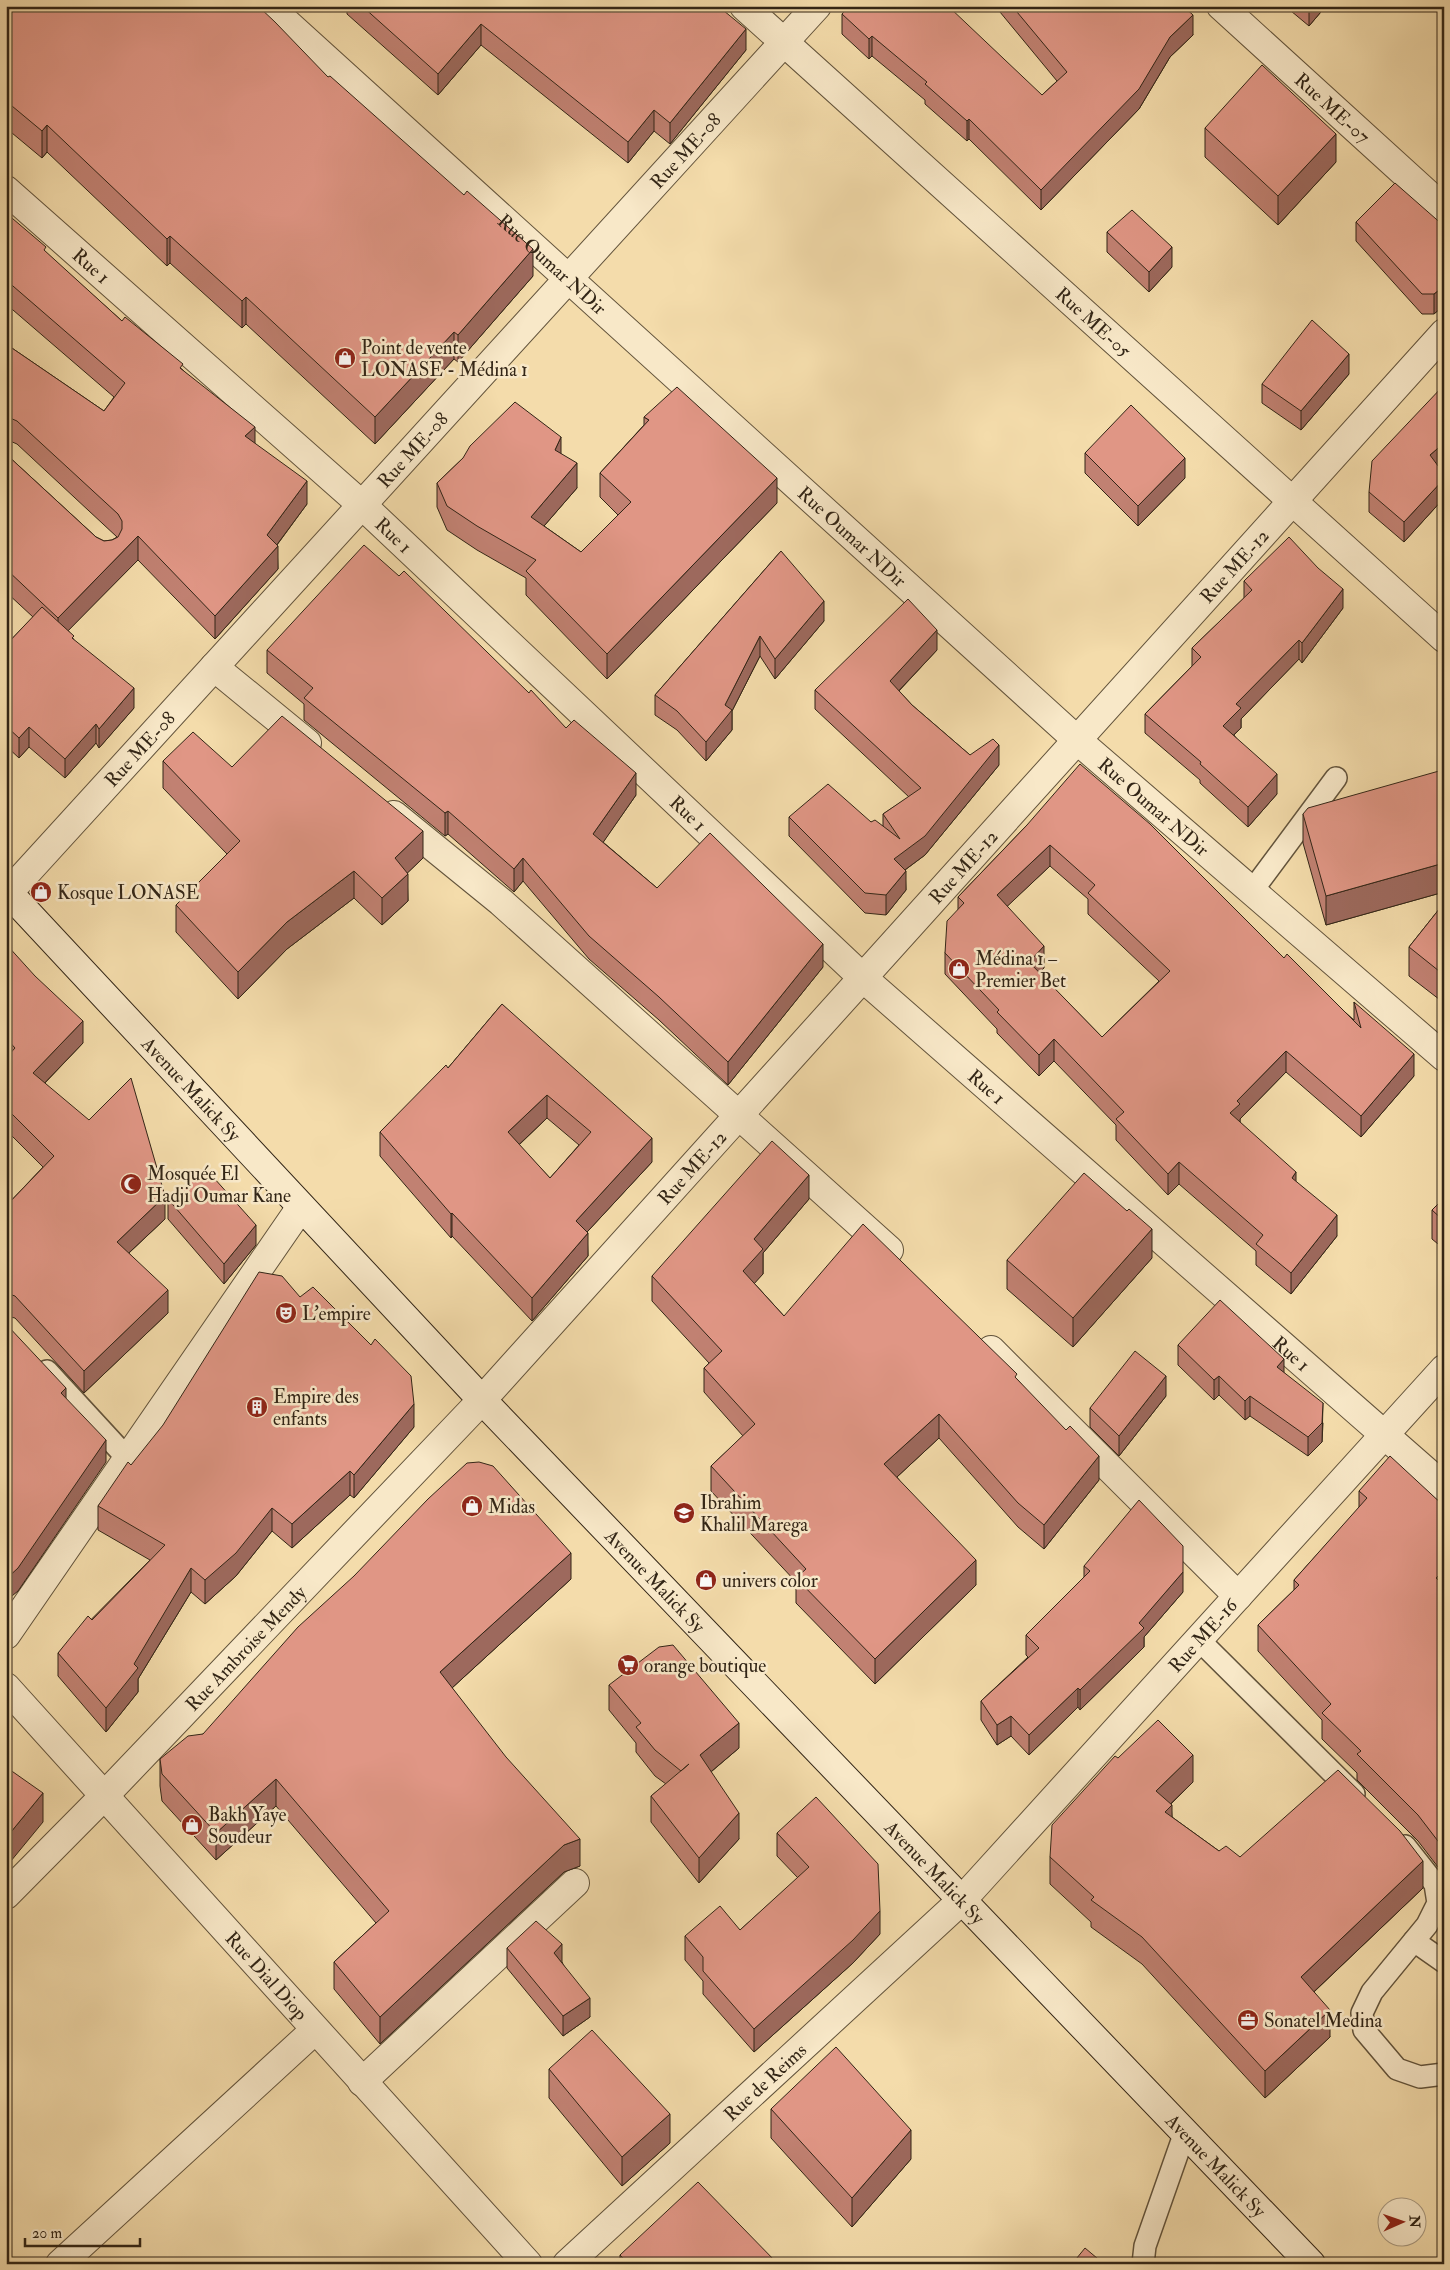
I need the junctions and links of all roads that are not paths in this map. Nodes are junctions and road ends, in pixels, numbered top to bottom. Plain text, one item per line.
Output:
1 (268, 6) edge
2 (744, 6) edge
3 (817, 6) edge
4 (1222, 6) edge
5 (784, 42) junction
6 (6, 190) edge
7 (1444, 209) edge
8 (568, 279) junction
9 (1444, 333) edge
10 (1292, 501) junction
11 (362, 505) junction
12 (1444, 638) edge
13 (214, 667) junction
14 (1077, 740) junction
15 (327, 760) edge
16 (1336, 778) dead end
17 (372, 797) edge
18 (1252, 891) junction
19 (7, 892) edge
20 (863, 978) junction
21 (1444, 1057) edge
22 (738, 1116) junction
23 (301, 1207) junction
24 (909, 1269) edge
25 (972, 1332) edge
26 (33, 1356) edge
27 (1444, 1369) edge
28 (482, 1400) junction
29 (1385, 1434) junction
30 (128, 1459) junction
31 (1444, 1487) edge
32 (1238, 1596) junction
33 (6, 1635) edge
34 (1198, 1639) junction
35 (6, 1687) edge
36 (105, 1795) junction
37 (1367, 1808) edge
38 (1388, 1829) edge
39 (576, 1883) dead end
40 (6, 1895) edge
41 (962, 1900) junction
42 (1414, 1941) junction
43 (1444, 1962) edge
44 (315, 2030) junction
45 (1444, 2074) edge
46 (362, 2082) junction
47 (1185, 2132) junction
48 (60, 2264) edge
49 (528, 2264) edge
50 (567, 2264) edge
51 (1143, 2264) edge
52 (1310, 2264) edge

1 - 8 street, Rue Oumar NDir
2 - 5 street, Rue ME-05
3 - 5 street, Rue ME-08
4 - 7 street, Rue ME-07
5 - 8 street, Rue ME-08
5 - 10 street, Rue ME-05
6 - 11 street, Rue 1
8 - 11 street, Rue ME-08
8 - 14 street, Rue Oumar NDir
9 - 10 street, Rue ME-12
10 - 12 street, Rue ME-05
10 - 14 street, Rue ME-12
11 - 13 street, Rue ME-08
11 - 20 street, Rue 1
13 - 15 street
13 - 19 street, Rue ME-08
14 - 18 street, Rue Oumar NDir
14 - 20 street, Rue ME-12
16 - 18 lane
17 - 22 street
18 - 21 street, Rue Oumar NDir
19 - 23 street, Avenue Malick Sy
20 - 22 street, Rue ME-12
20 - 29 street, Rue 1
22 - 24 street
22 - 28 street, Rue ME-12
23 - 28 street, Avenue Malick Sy
23 - 30 street
25 - 32 street
26 - 30 lane
27 - 29 street, Rue ME-16
28 - 36 street, Rue Ambroise Mendy
28 - 41 street, Avenue Malick Sy
29 - 31 street, Rue 1
29 - 32 street, Rue ME-16
30 - 33 street
32 - 34 street, Rue ME-16
34 - 37 lane
34 - 41 street, Rue ME-16
35 - 36 street, Rue Dial Diop
36 - 40 street, Rue Ambroise Mendy
36 - 44 street, Rue Dial Diop
38 - 42 lane
39 - 46 street
41 - 47 street, Avenue Malick Sy
41 - 50 street, Rue de Reims
42 - 43 lane
42 - 45 lane
44 - 46 street, Rue Dial Diop
44 - 48 street
46 - 49 street, Rue Dial Diop
47 - 51 lane
47 - 52 street, Avenue Malick Sy

